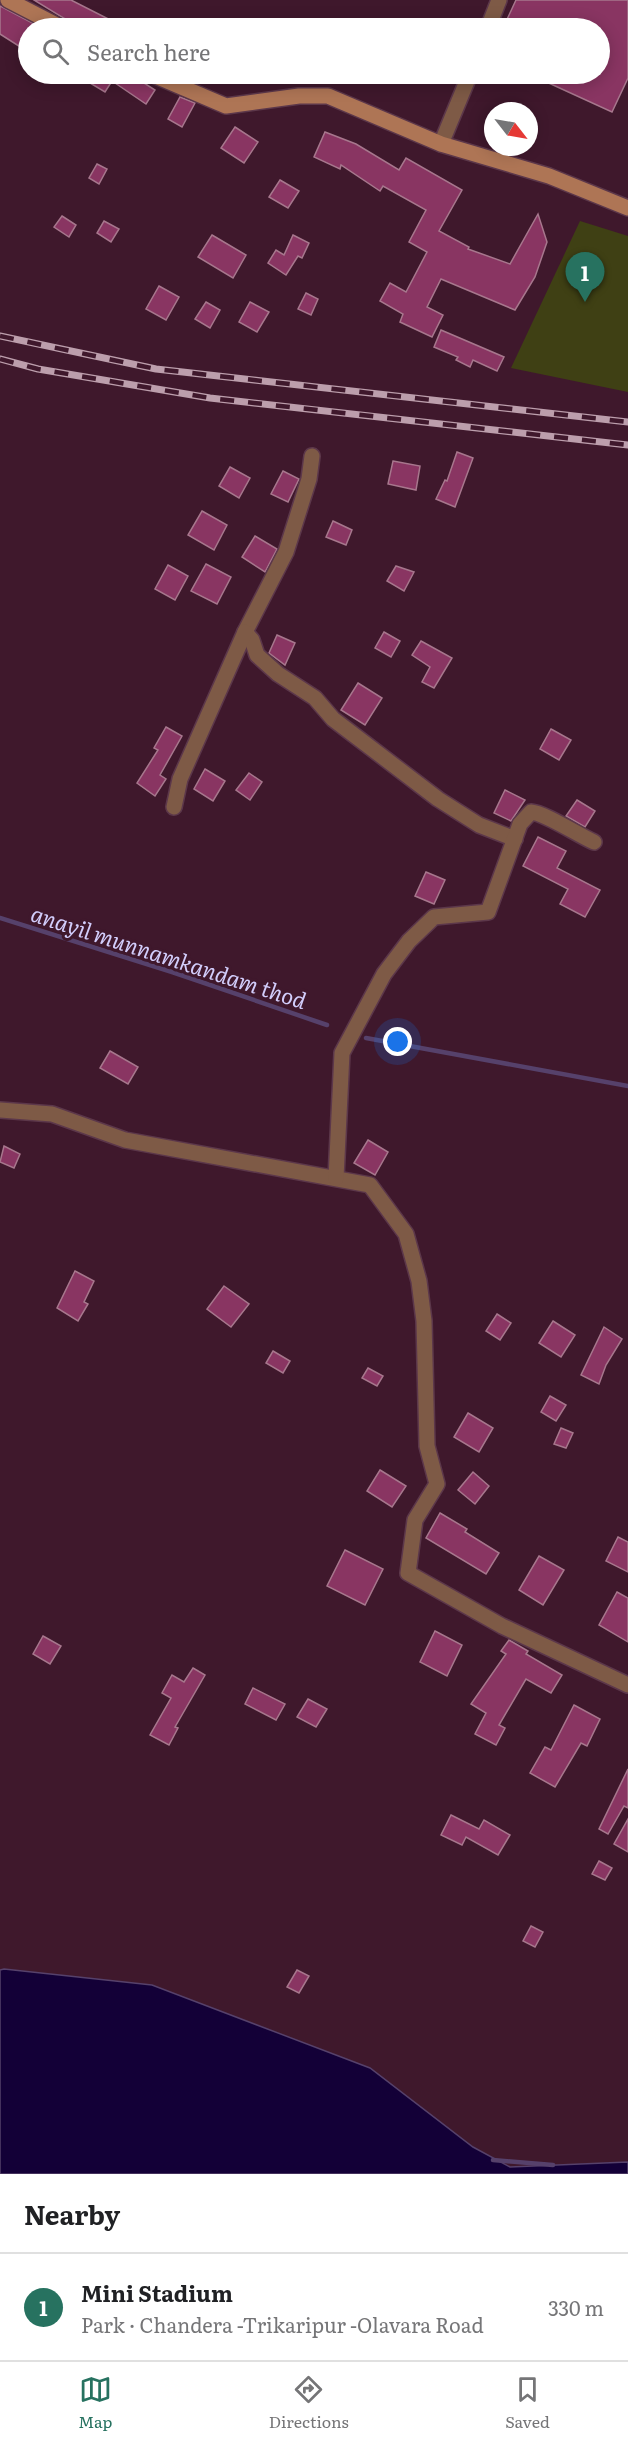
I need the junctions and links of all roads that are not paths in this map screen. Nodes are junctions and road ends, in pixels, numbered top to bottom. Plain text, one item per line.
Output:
1 (8, 0) edge
2 (499, 0) edge
3 (43, 18) edge
4 (492, 18) edge
5 (174, 84) edge
6 (466, 84) edge
7 (441, 144) junction
8 (628, 208) edge
9 (312, 456) dead end
10 (244, 632) junction
11 (174, 807) dead end
12 (515, 839) junction
13 (594, 842) dead end
14 (0, 1110) edge
15 (336, 1178) junction
16 (628, 1685) edge

1 - 3 main road
2 - 4 street
5 - 7 main road
6 - 7 street
7 - 8 main road
9 - 10 street
10 - 11 street
10 - 12 street
12 - 13 street
12 - 15 street
14 - 15 street
15 - 16 street

